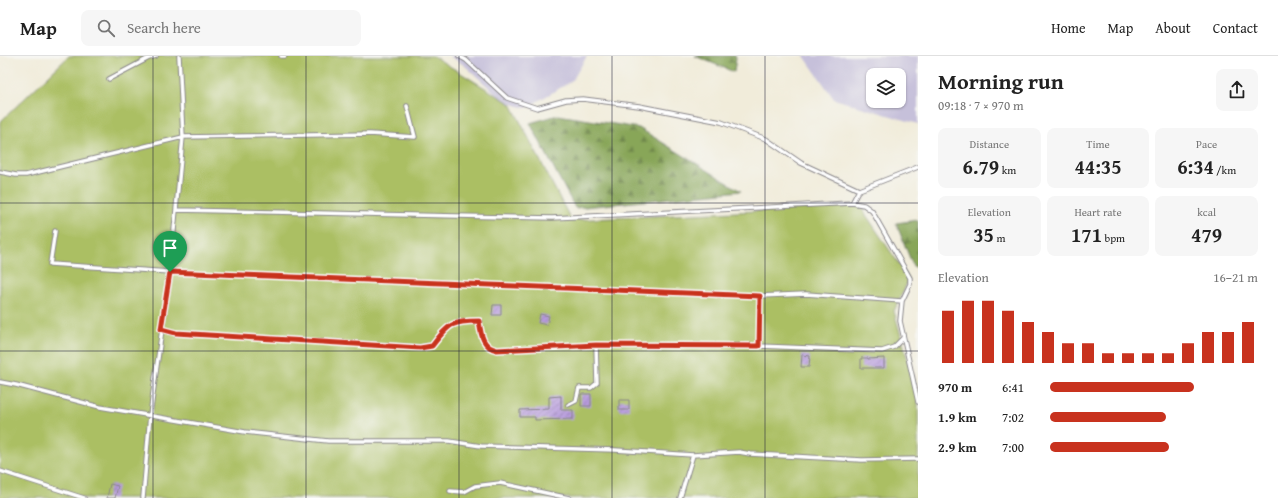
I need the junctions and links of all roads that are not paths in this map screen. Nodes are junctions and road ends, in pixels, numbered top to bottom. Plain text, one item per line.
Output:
1 (156, 56) edge
2 (179, 56) edge
3 (281, 56) edge
4 (285, 56) edge
5 (459, 56) edge
6 (109, 79) dead end
7 (407, 106) dead end
8 (183, 137) junction
9 (918, 167) edge
10 (0, 172) edge
11 (859, 190) junction
12 (852, 203) junction
13 (177, 210) junction
14 (55, 231) dead end
15 (170, 272) junction
16 (760, 296) junction
17 (902, 301) junction
18 (161, 329) junction
19 (903, 338) junction
20 (596, 345) junction
21 (759, 346) junction
22 (0, 382) edge
23 (918, 402) edge
24 (568, 405) dead end
25 (150, 415) junction
26 (693, 455) junction
27 (918, 459) edge
28 (0, 471) edge
29 (450, 491) dead end
30 (84, 498) edge
31 (143, 498) edge
32 (569, 498) edge
33 (680, 498) edge

1 - 6 lane
2 - 8 lane
3 - 4 lane
5 - 11 lane
7 - 8 lane
8 - 10 lane
8 - 13 lane
9 - 11 lane
11 - 12 lane
12 - 13 lane
12 - 17 lane
13 - 15 lane
14 - 15 lane
15 - 16 lane
15 - 18 lane
16 - 17 lane
16 - 21 lane
17 - 19 lane
18 - 20 lane
18 - 25 lane
19 - 21 lane
19 - 23 lane
20 - 21 lane
20 - 24 lane
22 - 25 lane
25 - 26 lane
25 - 31 lane
26 - 27 lane
26 - 33 lane
28 - 30 lane
29 - 32 lane

